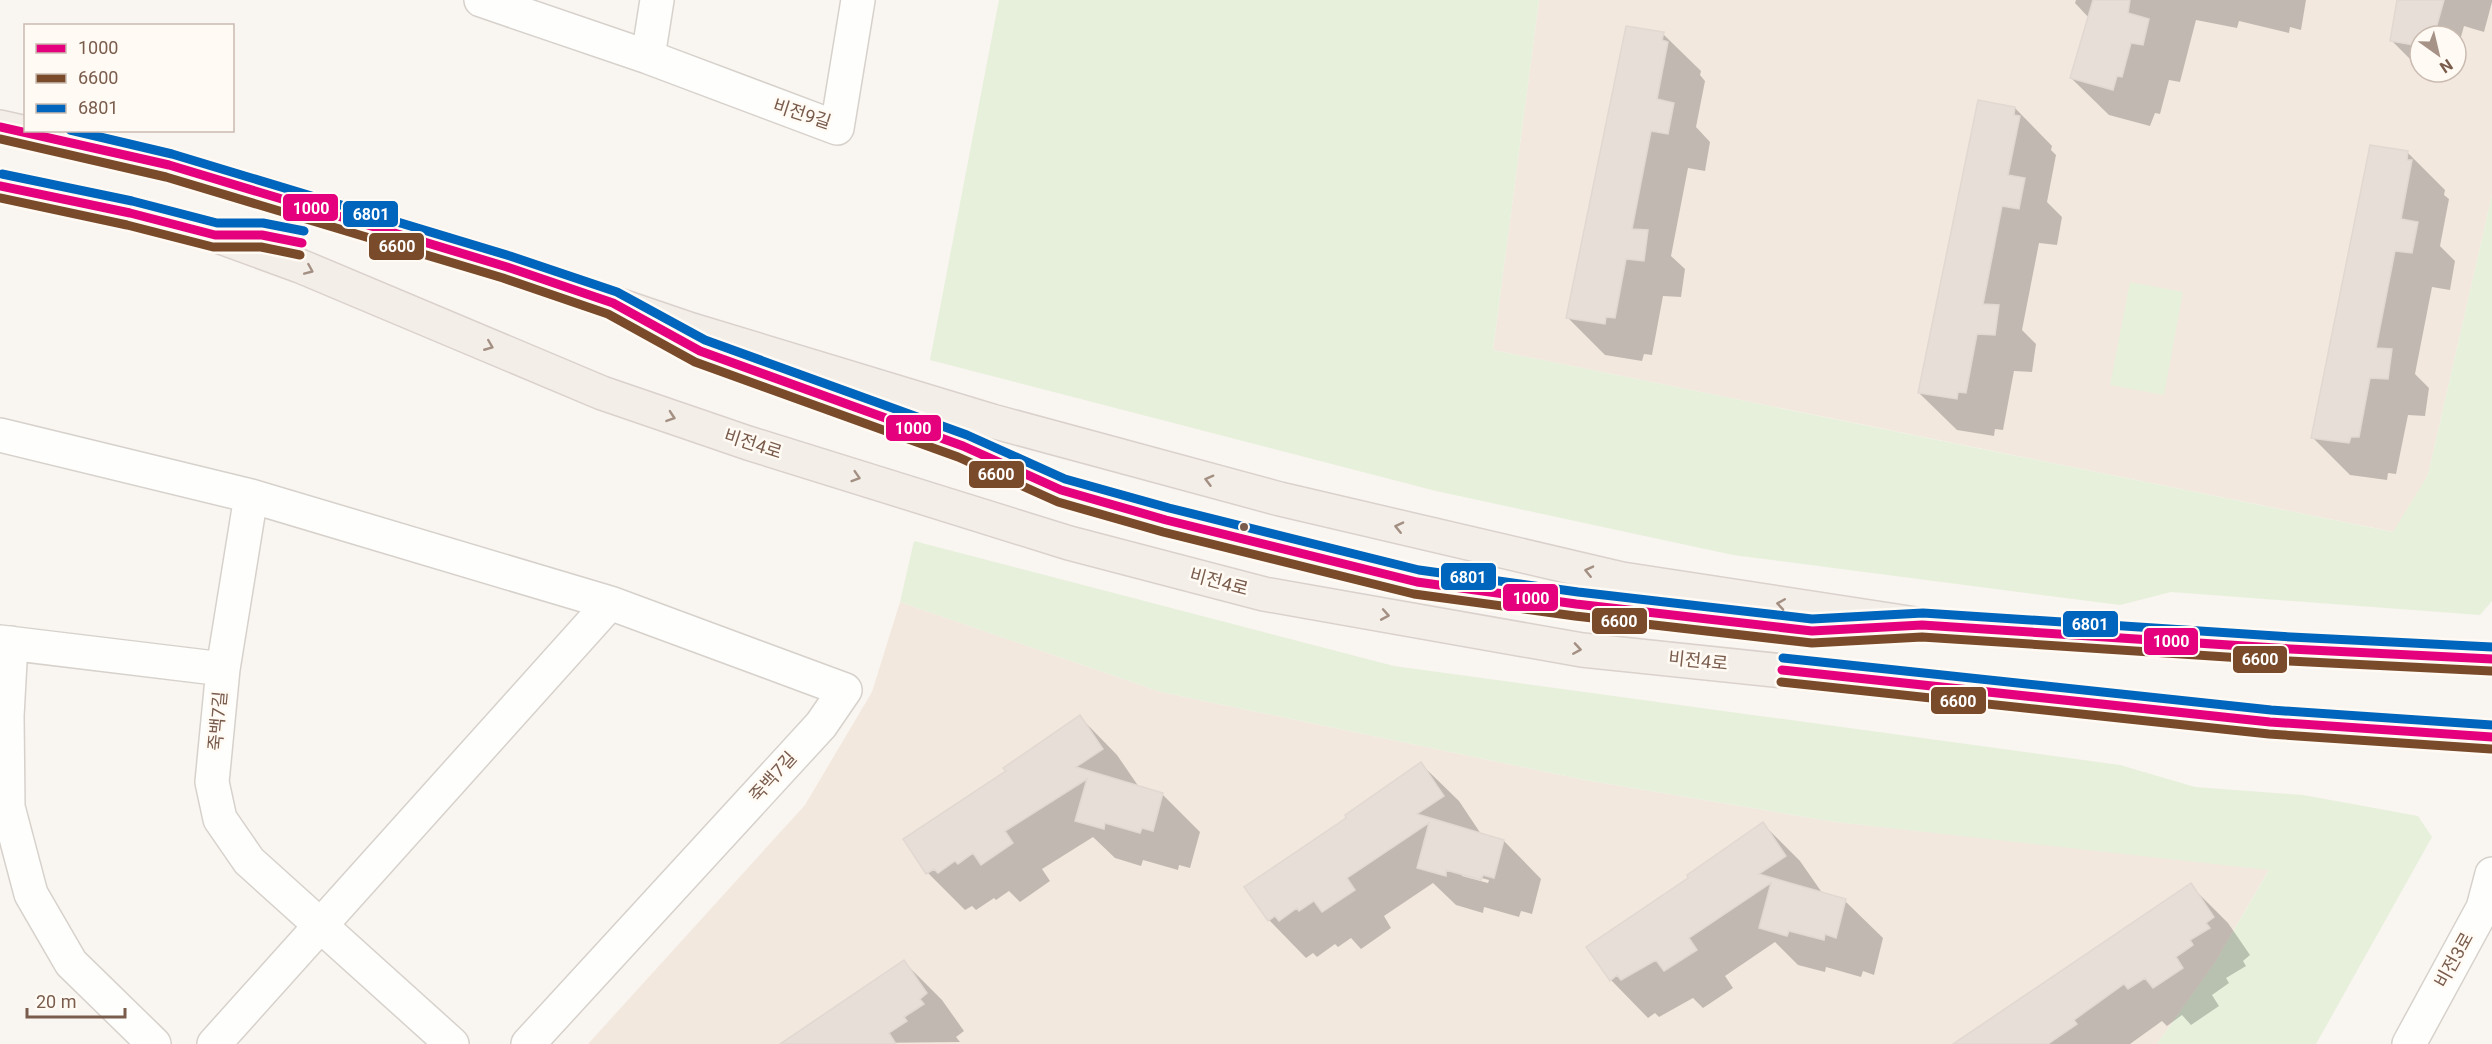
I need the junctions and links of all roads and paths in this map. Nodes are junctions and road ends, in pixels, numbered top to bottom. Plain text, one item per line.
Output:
1 (481, 0) edge
2 (657, 0) edge
3 (858, 0) edge
4 (648, 57) junction
5 (0, 127) edge
6 (0, 186) edge
7 (0, 435) edge
8 (251, 496) junction
9 (610, 603) junction
10 (5, 643) edge
11 (2492, 659) edge
12 (223, 669) junction
13 (2492, 737) edge
14 (2492, 874) edge
15 (323, 926) junction
16 (154, 1044) edge
17 (214, 1044) edge
18 (452, 1044) edge
19 (528, 1044) edge
20 (2409, 1044) edge

1 - 4 street, 비전9길
2 - 4 street
3 - 4 street, 비전9길
11 -> 5 main road
6 -> 13 main road, 비전4로
7 - 8 street, 죽백7길
8 - 9 street, 죽백7길
8 - 12 street
9 - 15 street
9 - 19 street, 죽백7길
10 - 12 street, 죽백7길
10 - 16 street, 죽백7길
12 - 15 street, 죽백7길
14 - 20 street, 비전3로
15 - 17 street
15 - 18 street, 죽백7길

